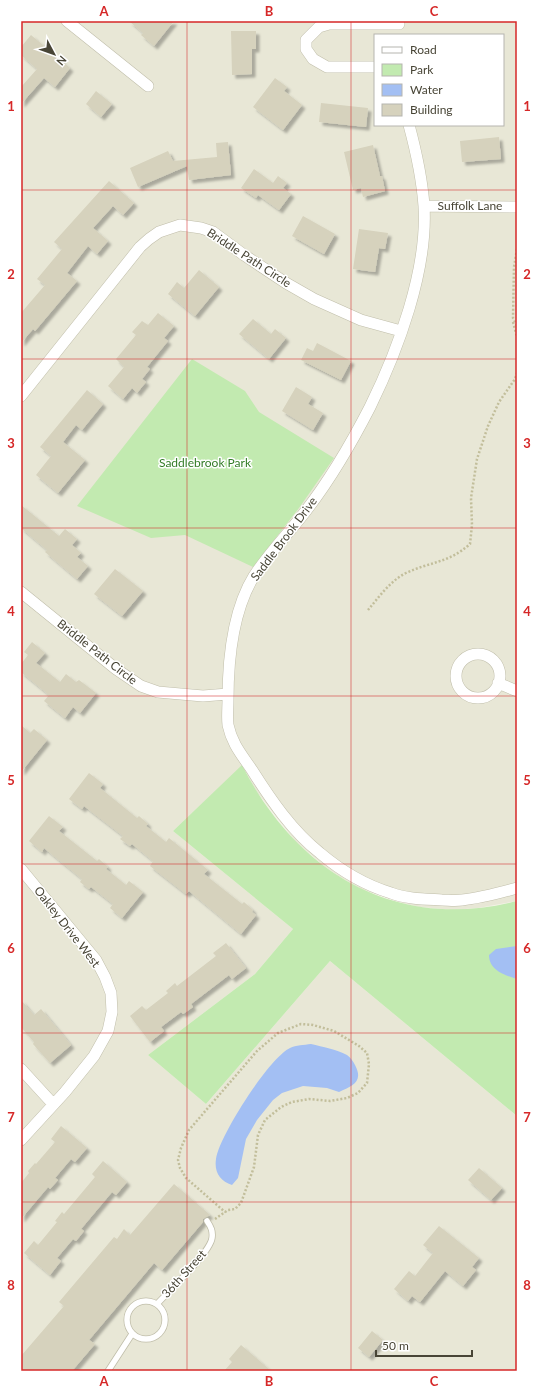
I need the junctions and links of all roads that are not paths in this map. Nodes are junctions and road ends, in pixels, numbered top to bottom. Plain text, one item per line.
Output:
1 (67, 21) edge
2 (399, 27) edge
3 (374, 66) edge
4 (148, 86) dead end
5 (410, 126) edge
6 (424, 206) junction
7 (517, 207) edge
8 (402, 331) junction
9 (21, 396) edge
10 (21, 592) edge
11 (498, 683) dead end
12 (517, 691) edge
13 (228, 694) junction
14 (21, 869) edge
15 (517, 888) edge
16 (21, 1069) edge
17 (53, 1104) junction
18 (21, 1140) edge
19 (208, 1223) road end
20 (157, 1304) junction
21 (132, 1334) junction
22 (108, 1371) edge

1 - 4 street
2 - 3 street
5 - 6 street, Saddle Brook Drive
6 - 7 street, Suffolk Lane
6 - 8 street, Saddle Brook Drive
8 - 9 street, Briddle Path Circle
8 - 13 street, Saddle Brook Drive
10 - 13 street, Briddle Path Circle
11 - 12 street
13 - 15 street, Saddle Brook Drive
14 - 17 street, Oakley Drive West
16 - 17 street
17 - 18 street, Oakley Drive West
19 - 20 lane, 36th Street
20 - 21 lane, 36th Street
20 - 21 lane, 36th Street
21 - 22 lane

